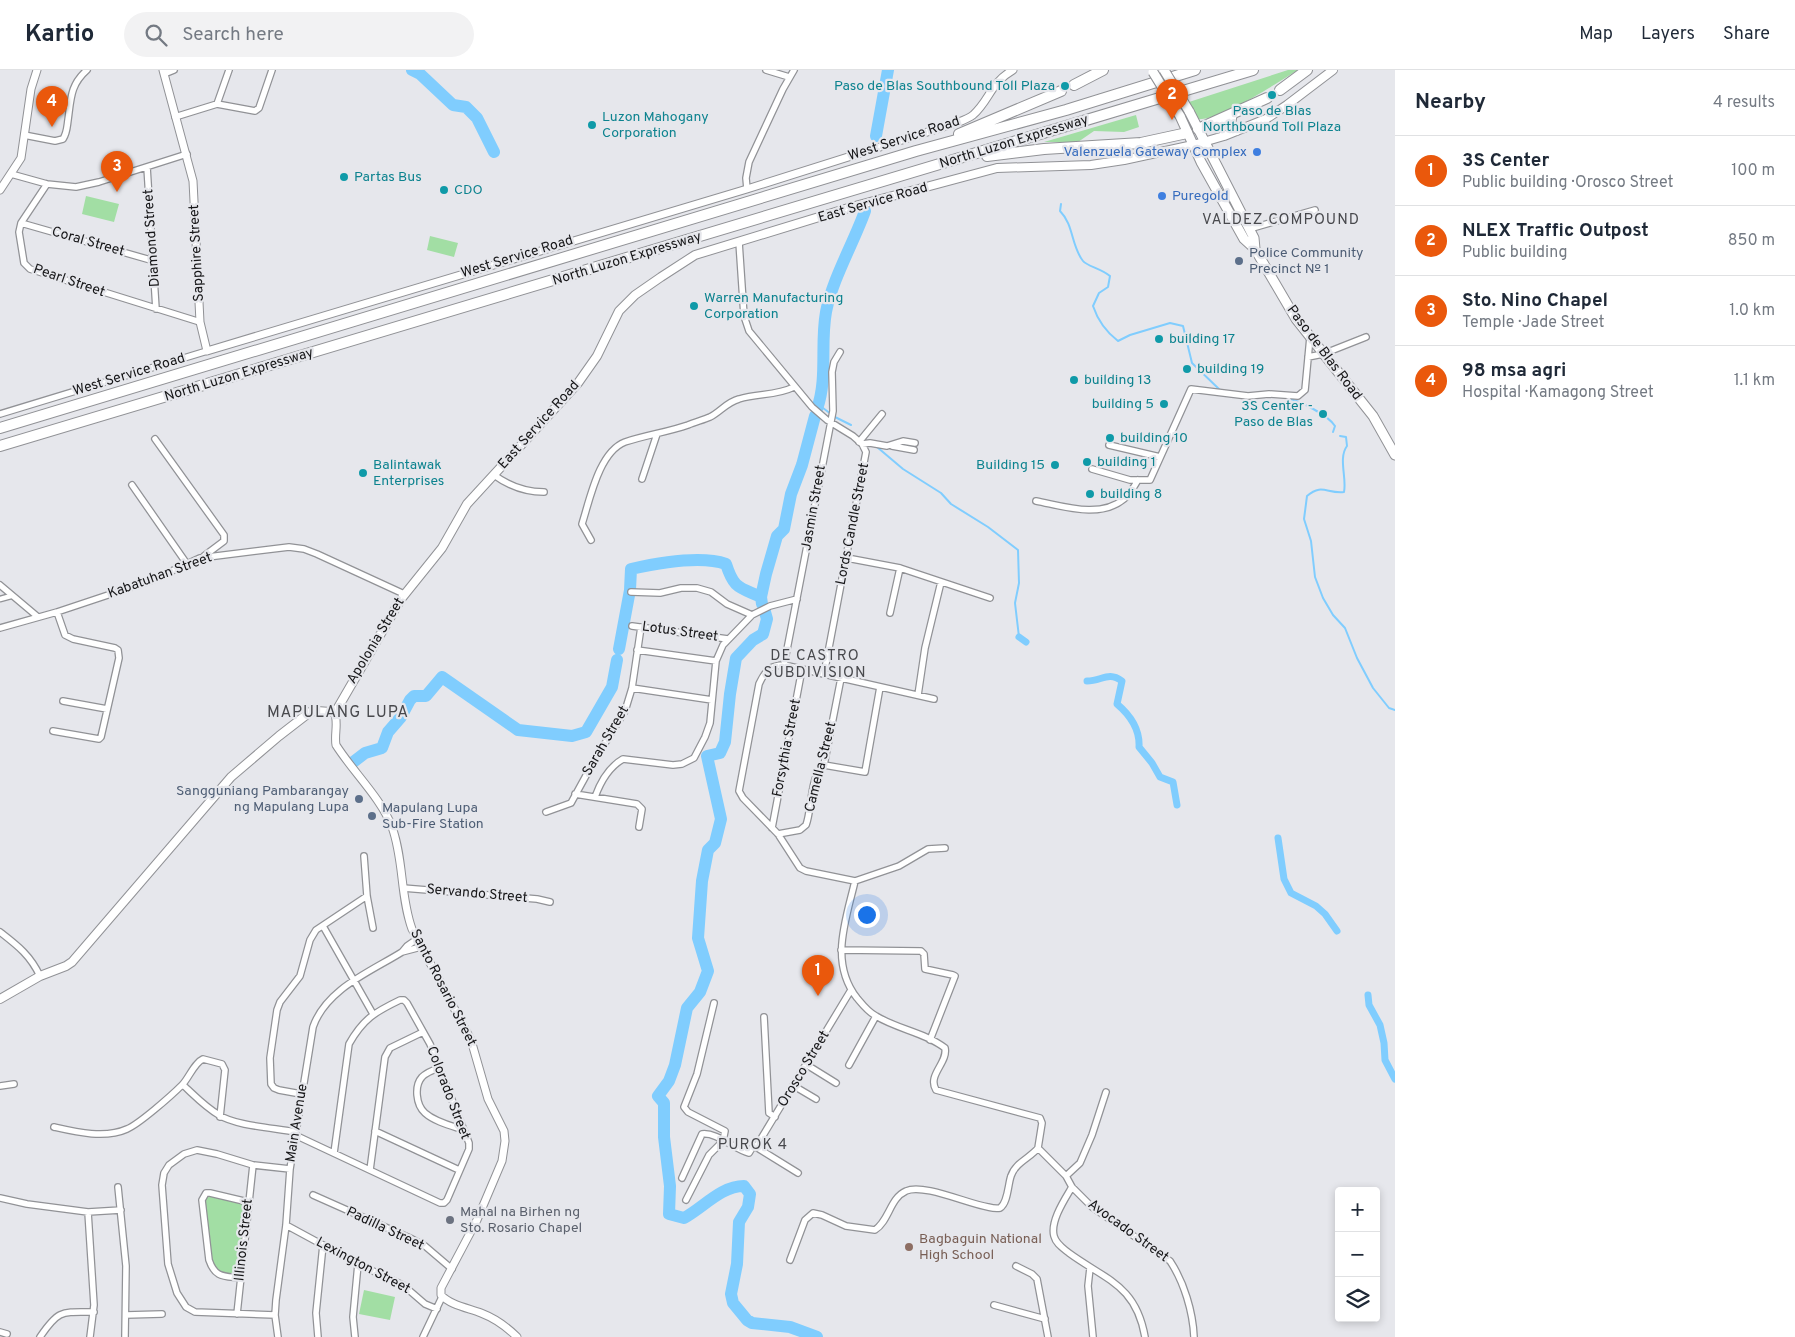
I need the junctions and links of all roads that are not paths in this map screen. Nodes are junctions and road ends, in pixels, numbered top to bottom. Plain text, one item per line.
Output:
1 (37, 70) edge
2 (87, 70) edge
3 (174, 70) edge
4 (230, 70) edge
5 (272, 70) edge
6 (766, 70) edge
7 (794, 70) edge
8 (1013, 70) edge
9 (1103, 70) edge
10 (1164, 70) edge
11 (1195, 70) edge
12 (1253, 70) edge
13 (1307, 70) edge
14 (1333, 70) edge
15 (1152, 71) edge
16 (164, 72) edge
17 (789, 77) junction
18 (1074, 85) dead end
19 (1280, 90) dead end
20 (1061, 91) dead end
21 (1267, 98) dead end
22 (217, 104) junction
23 (1233, 114) junction
24 (175, 117) junction
25 (1198, 129) junction
26 (1237, 131) junction
27 (1187, 133) junction
28 (24, 136) junction
29 (1204, 142) junction
30 (1193, 145) junction
31 (916, 151) junction
32 (187, 154) junction
33 (947, 162) junction
34 (148, 167) junction
35 (11, 174) junction
36 (47, 184) junction
37 (747, 189) junction
38 (0, 190) edge
39 (1315, 210) dead end
40 (21, 223) junction
41 (1249, 229) junction
42 (739, 242) junction
43 (1255, 249) junction
44 (154, 261) junction
45 (156, 309) junction
46 (200, 322) junction
47 (1310, 337) junction
48 (1366, 337) dead end
49 (207, 351) junction
50 (840, 352) dead end
51 (1323, 354) junction
52 (1308, 357) junction
53 (794, 387) junction
54 (0, 414) edge
55 (882, 414) dead end
56 (830, 421) junction
57 (0, 428) edge
58 (657, 434) junction
59 (155, 439) dead end
60 (915, 442) dead end
61 (860, 443) junction
62 (1109, 445) dead end
63 (0, 446) edge
64 (890, 446) junction
65 (914, 450) dead end
66 (1395, 455) edge
67 (1160, 457) junction
68 (1092, 469) dead end
69 (494, 475) junction
70 (642, 479) dead end
71 (1138, 480) junction
72 (132, 485) dead end
73 (544, 492) dead end
74 (1036, 501) dead end
75 (591, 540) dead end
76 (200, 558) junction
77 (847, 558) junction
78 (187, 564) junction
79 (900, 568) junction
80 (941, 582) junction
81 (0, 585) edge
82 (631, 592) dead end
83 (404, 594) junction
84 (11, 596) junction
85 (990, 598) dead end
86 (0, 599) edge
87 (797, 599) junction
88 (57, 612) junction
89 (890, 613) dead end
90 (752, 615) junction
91 (38, 617) junction
92 (632, 626) dead end
93 (641, 627) junction
94 (0, 628) edge
95 (728, 639) junction
96 (638, 650) junction
97 (716, 661) junction
98 (784, 665) junction
99 (802, 669) junction
100 (824, 674) junction
101 (841, 678) junction
102 (880, 687) junction
103 (632, 688) junction
104 (918, 695) junction
105 (934, 699) dead end
106 (712, 700) junction
107 (62, 701) dead end
108 (107, 709) junction
109 (334, 712) junction
110 (53, 731) dead end
111 (824, 765) junction
112 (575, 794) junction
113 (595, 797) junction
114 (546, 812) dead end
115 (639, 827) dead end
116 (772, 828) junction
117 (778, 834) junction
118 (945, 848) dead end
119 (364, 856) dead end
120 (855, 881) junction
121 (403, 888) junction
122 (367, 896) junction
123 (550, 902) dead end
124 (323, 926) junction
125 (373, 928) dead end
126 (0, 932) edge
127 (417, 939) junction
128 (421, 947) junction
129 (841, 950) junction
130 (402, 952) junction
131 (40, 976) junction
132 (354, 981) junction
133 (851, 990) junction
134 (0, 998) edge
135 (714, 1003) dead end
136 (373, 1014) junction
137 (876, 1016) junction
138 (764, 1017) dead end
139 (423, 1032) junction
140 (930, 1040) junction
141 (807, 1065) junction
142 (849, 1065) dead end
143 (439, 1068) junction
144 (836, 1083) dead end
145 (14, 1084) dead end
146 (183, 1084) junction
147 (0, 1086) edge
148 (794, 1086) junction
149 (1106, 1092) dead end
150 (301, 1094) junction
151 (816, 1099) dead end
152 (220, 1117) junction
153 (775, 1117) junction
154 (54, 1128) dead end
155 (464, 1130) junction
156 (375, 1132) junction
157 (295, 1134) junction
158 (723, 1141) junction
159 (756, 1147) junction
160 (1038, 1148) junction
161 (334, 1153) junction
162 (253, 1165) junction
163 (290, 1169) junction
164 (370, 1170) junction
165 (460, 1170) junction
166 (798, 1173) dead end
167 (1066, 1176) junction
168 (682, 1178) dead end
169 (118, 1187) dead end
170 (1072, 1187) junction
171 (313, 1195) dead end
172 (0, 1198) edge
173 (686, 1200) dead end
174 (248, 1202) junction
175 (121, 1210) junction
176 (88, 1212) junction
177 (286, 1226) junction
178 (323, 1245) junction
179 (790, 1260) dead end
180 (358, 1264) junction
181 (1016, 1266) dead end
182 (1090, 1268) junction
183 (452, 1269) junction
184 (240, 1278) junction
185 (442, 1297) junction
186 (994, 1305) dead end
187 (437, 1309) junction
188 (94, 1312) junction
189 (162, 1314) dead end
190 (236, 1314) junction
191 (126, 1315) junction
192 (275, 1316) junction
193 (1045, 1319) junction
194 (0, 1332) edge
195 (7, 1334) dead end
196 (40, 1337) edge
197 (90, 1337) edge
198 (125, 1337) edge
199 (278, 1337) edge
200 (318, 1337) edge
201 (355, 1337) edge
202 (423, 1337) edge
203 (517, 1337) edge
204 (1048, 1337) edge
205 (1093, 1337) edge
206 (1145, 1337) edge
207 (1194, 1337) edge

1 - 28 street
2 - 28 street
3 - 16 street
4 - 22 street
5 - 22 street
6 - 17 street
7 - 17 street
8 - 37 street, West Service Road
9 - 18 highway
10 - 25 main road, Paso de Blas Road, bridge
11 - 31 highway, North Luzon Expressway
12 - 33 highway, North Luzon Expressway
13 - 19 highway
14 - 26 main road, East Service Road
15 - 27 main road, Paso de Blas Road, bridge
16 - 24 street, Sapphire Street
17 - 37 street
20 - 31 highway
21 - 23 highway
22 - 24 street
23 - 25 highway
23 - 26 main road
24 - 32 street, Sapphire Street
25 - 27 main road
25 - 29 main road, Paso de Blas Road
26 - 29 main road, East Service Road
27 - 30 main road, Paso de Blas Road
27 - 33 highway
28 - 35 street
29 - 30 main road, East Service Road
29 - 41 main road, Paso de Blas Road
30 - 42 main road, East Service Road
30 - 43 main road, Paso de Blas Road
31 - 57 highway, North Luzon Expressway
32 - 34 street
32 - 46 street, Sapphire Street
33 - 63 highway, North Luzon Expressway
34 - 36 street
34 - 44 street, Diamond Street
35 - 36 street
35 - 38 street
36 - 40 street
37 - 49 street, West Service Road
39 - 41 street
40 - 44 street, Coral Street
40 - 45 street, Pearl Street
41 - 43 main road, Paso de Blas Road
42 - 53 street, Lords Candle Street
42 - 69 main road, East Service Road
43 - 47 main road, Paso de Blas Road
44 - 45 street, Diamond Street
45 - 46 street, Pearl Street
46 - 49 street, Sapphire Street
47 - 51 main road, Paso de Blas Road
47 - 52 street
48 - 51 street
49 - 54 street, West Service Road
50 - 56 street, Jasmin Street
51 - 52 street
51 - 66 main road, Paso de Blas Road
52 - 67 street
53 - 56 street, Lords Candle Street
53 - 58 street
55 - 61 street
56 - 61 street, Lords Candle Street
56 - 87 street, Jasmin Street
58 - 70 street
58 - 75 street
59 - 76 street
60 - 64 street
61 - 64 street
61 - 77 street, Lords Candle Street
62 - 67 street
64 - 65 street
67 - 71 street
68 - 71 street
69 - 73 street
69 - 83 main road, Apolonia Street
71 - 74 street
72 - 78 street
76 - 78 street, Kabatuhan Street
76 - 83 street, Kabatuhan Street
77 - 79 street
77 - 100 street, Lords Candle Street
78 - 88 street, Kabatuhan Street
79 - 80 street
79 - 89 street
80 - 85 street
80 - 104 street
81 - 84 street
82 - 90 street
83 - 109 main road, Apolonia Street
84 - 86 street
84 - 91 street
87 - 90 street
87 - 98 street, Jasmin Street
88 - 91 street, Kabatuhan Street
88 - 108 street
90 - 95 street
91 - 94 street, Kabatuhan Street
92 - 93 street, Lotus Street
93 - 95 street, Lotus Street
93 - 96 street, Sarah Street
95 - 97 street
96 - 97 street
96 - 103 street, Sarah Street
97 - 106 street
98 - 99 street
98 - 116 street
99 - 100 street
99 - 116 street, Forsythia Street
100 - 101 street
101 - 102 street
101 - 111 street, Camella Street
102 - 104 street
102 - 111 street
103 - 106 street
103 - 112 street, Sarah Street
104 - 105 street
106 - 113 street
107 - 108 street
108 - 110 street
109 - 121 street, Santo Rosario Street
109 - 131 main road
111 - 117 street, Camella Street
112 - 113 street, Sarah Street
112 - 114 street, Sarah Street
113 - 115 street, Sarah Street
116 - 117 street
117 - 120 street
118 - 120 street
119 - 122 street
120 - 129 street
121 - 123 street, Servando Street
121 - 127 street, Santo Rosario Street
122 - 124 street
122 - 125 street
124 - 132 street
124 - 150 street
126 - 131 street
127 - 128 street, Santo Rosario Street
127 - 130 street, Main Avenue
128 - 130 street, Main Avenue
128 - 183 street, Santo Rosario Street
129 - 133 street
129 - 140 street
130 - 132 street, Main Avenue
131 - 134 main road
132 - 136 street
132 - 150 street, Main Avenue
133 - 137 street
133 - 141 street, Orosco Street
135 - 158 street
136 - 139 street, Colorado Street
136 - 161 street
137 - 140 street
137 - 142 street
138 - 153 street
139 - 143 street, Colorado Street
139 - 156 street
140 - 160 street
141 - 144 street
141 - 148 street, Orosco Street
143 - 155 street, Colorado Street
143 - 155 street
145 - 147 street
146 - 152 street
146 - 152 street
146 - 154 street
148 - 151 street
148 - 153 street, Orosco Street
149 - 167 street
150 - 157 street, Main Avenue
152 - 157 street, Colorado Street
153 - 159 street, Orosco Street
155 - 165 street, Colorado Street
156 - 164 street
156 - 165 street
157 - 161 street, Colorado Street
157 - 163 street, Main Avenue
158 - 159 street
158 - 168 street
158 - 173 street
159 - 166 street
160 - 167 street, Avocado Street
160 - 179 street
161 - 164 street, Colorado Street
162 - 163 street
162 - 174 street, Illinois Street
162 - 190 street
163 - 177 street, Main Avenue
164 - 165 street, Colorado Street
167 - 170 street, Avocado Street
169 - 175 street
170 - 182 street
170 - 207 street, Avocado Street
171 - 183 street, Padilla Street
172 - 176 street
174 - 184 street, Illinois Street
174 - 184 street
175 - 176 street
175 - 191 street
176 - 188 street
177 - 178 street, Lexington Street
177 - 192 street, Main Avenue
178 - 180 street, Lexington Street
178 - 200 street
180 - 187 street, Lexington Street
180 - 201 street
181 - 193 street
182 - 205 street
182 - 206 street
183 - 185 street, Santo Rosario Street
184 - 190 street, Illinois Street
185 - 187 street
185 - 203 street
186 - 193 street
187 - 202 street
188 - 196 street
188 - 197 street
189 - 191 street
190 - 192 street
191 - 198 street
192 - 199 street, Main Avenue
193 - 204 street
194 - 195 street

